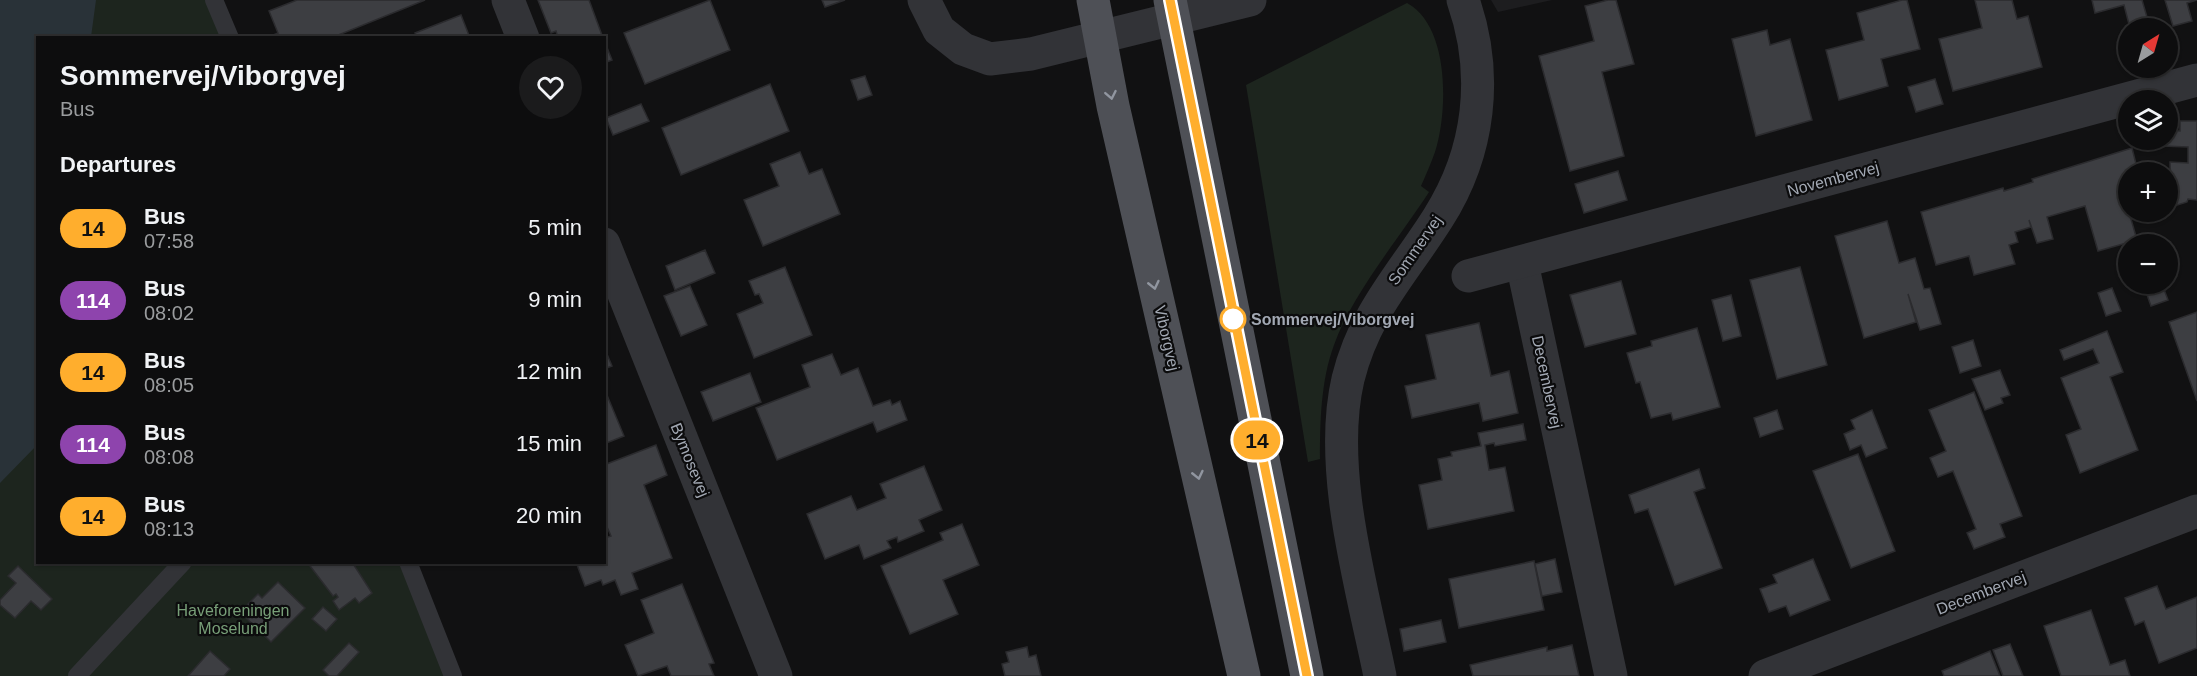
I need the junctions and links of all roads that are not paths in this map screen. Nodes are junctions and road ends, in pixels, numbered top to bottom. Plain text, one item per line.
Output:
1 (214, 0) edge
2 (508, 0) edge
3 (924, 0) edge
4 (1093, 0) edge
5 (1250, 0) edge
6 (1463, 0) edge
7 (1172, 9) edge
8 (229, 36) edge
9 (522, 36) edge
10 (1100, 38) junction
11 (2197, 81) edge
12 (606, 249) edge
13 (1522, 264) junction
14 (1468, 276) dead end
15 (2197, 511) edge
16 (181, 564) edge
17 (409, 564) edge
18 (77, 676) edge
19 (453, 676) edge
20 (776, 676) edge
21 (1244, 676) edge
22 (1306, 676) edge
23 (1380, 676) edge
24 (1611, 676) edge
25 (1765, 676) edge

1 - 8 lane
2 - 9 street
3 - 10 street
4 - 10 main road, Viborgvej
5 - 7 street
6 - 23 street, Sommervej
7 - 10 street
7 - 22 main road
10 -> 21 main road, Viborgvej
11 - 13 street, Novembervej
12 - 20 street, Bymosevej
13 - 14 street, Novembervej
13 - 24 street, Decembervej
15 - 25 street, Decembervej
16 - 18 lane
17 - 19 lane

